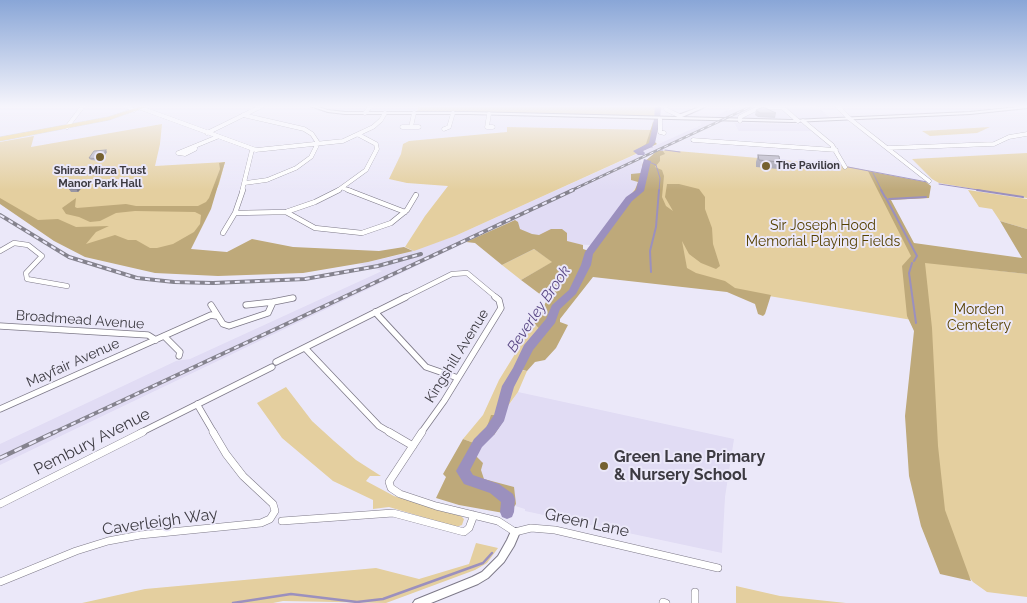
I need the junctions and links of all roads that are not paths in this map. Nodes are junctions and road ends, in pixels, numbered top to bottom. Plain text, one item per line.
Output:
1 (25, 134) edge
2 (210, 134) edge
3 (313, 134) edge
4 (817, 134) edge
5 (870, 134) edge
6 (1027, 134) edge
7 (358, 135) joint
8 (217, 137) junction
9 (0, 139) edge
10 (693, 140) dead end
11 (317, 145) junction
12 (195, 147) dead end
13 (888, 148) junction
14 (252, 150) junction
15 (836, 150) junction
16 (845, 167) dead end
17 (929, 181) dead end
18 (245, 183) junction
19 (343, 188) junction
20 (416, 195) dead end
21 (286, 212) junction
22 (405, 212) junction
23 (235, 213) junction
24 (223, 233) dead end
25 (2, 249) edge
26 (67, 286) dead end
27 (293, 298) dead end
28 (273, 302) junction
29 (210, 305) dead end
30 (246, 305) dead end
31 (375, 312) junction
32 (216, 316) junction
33 (0, 326) edge
34 (164, 336) junction
35 (156, 340) junction
36 (305, 348) junction
37 (179, 356) dead end
38 (274, 365) joint
39 (458, 378) junction
40 (197, 404) junction
41 (0, 408) edge
42 (413, 446) junction
43 (0, 504) edge
44 (474, 515) junction
45 (282, 521) dead end
46 (515, 532) junction
47 (718, 568) dead end
48 (0, 582) edge
49 (695, 592) dead end
50 (434, 600) edge
51 (418, 603) edge
52 (695, 603) edge

1 - 9 main road
2 - 8 street
3 - 11 street
4 - 15 street
5 - 13 street
6 - 13 street
7 - 11 street
7 - 19 street
8 - 12 street
8 - 14 street
10 - 15 street
11 - 14 street
11 - 18 street
13 - 17 street
14 - 18 street
15 - 16 street
18 - 23 street
19 - 21 street
19 - 22 street
20 - 22 street
21 - 22 street
21 - 23 street
23 - 24 street
25 - 26 street
27 - 28 street
28 - 30 street
28 - 32 street
29 - 32 street
31 - 36 street, Kingshill Avenue
31 - 39 street
31 - 39 street, Kingshill Avenue
32 - 34 street, Mayfair Avenue
33 - 35 street, Broadmead Avenue
34 - 35 street, Mayfair Avenue
34 - 37 street
35 - 41 street, Mayfair Avenue
36 - 38 street, Kingshill Avenue
36 - 42 street
38 - 40 street, Pembury Avenue
39 - 42 street, Kingshill Avenue
40 - 43 street, Pembury Avenue
40 - 48 street, Caverleigh Way
42 - 44 street, Kingshill Avenue
44 - 45 street
44 - 46 street
46 - 47 street, Green Lane
46 - 50 street
49 - 52 street
50 - 51 street

